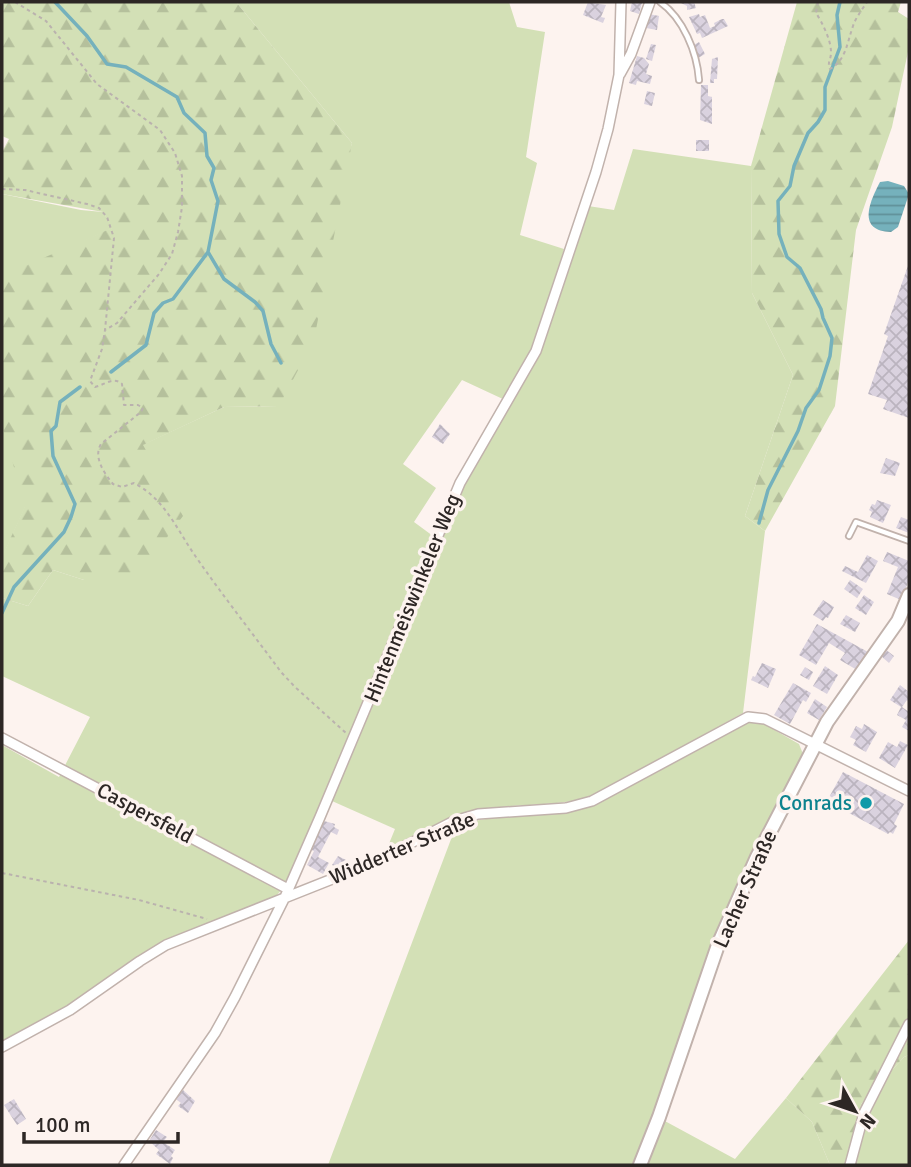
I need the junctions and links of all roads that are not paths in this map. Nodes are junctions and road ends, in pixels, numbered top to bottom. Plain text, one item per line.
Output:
1 (621, 2) edge
2 (650, 2) edge
3 (660, 2) edge
4 (619, 75) junction
5 (699, 79) dead end
6 (849, 537) dead end
7 (909, 541) edge
8 (909, 595) edge
9 (2, 738) edge
10 (814, 745) junction
11 (909, 791) edge
12 (286, 893) junction
13 (909, 1024) edge
14 (2, 1047) edge
15 (124, 1165) edge
16 (640, 1165) edge
17 (850, 1165) edge

1 - 4 street, Hintenmeiswinkeler Weg
2 - 4 street
3 - 5 lane
4 - 12 street, Hintenmeiswinkeler Weg
6 - 7 lane
8 - 10 street, Lacher Straße
9 - 12 street, Caspersfeld
10 - 11 street
10 - 12 street, Widderter Straße
10 - 16 street, Lacher Straße
12 - 14 street, Widderter Straße
12 - 15 street, Hintenmeiswinkeler Weg
13 - 17 street

